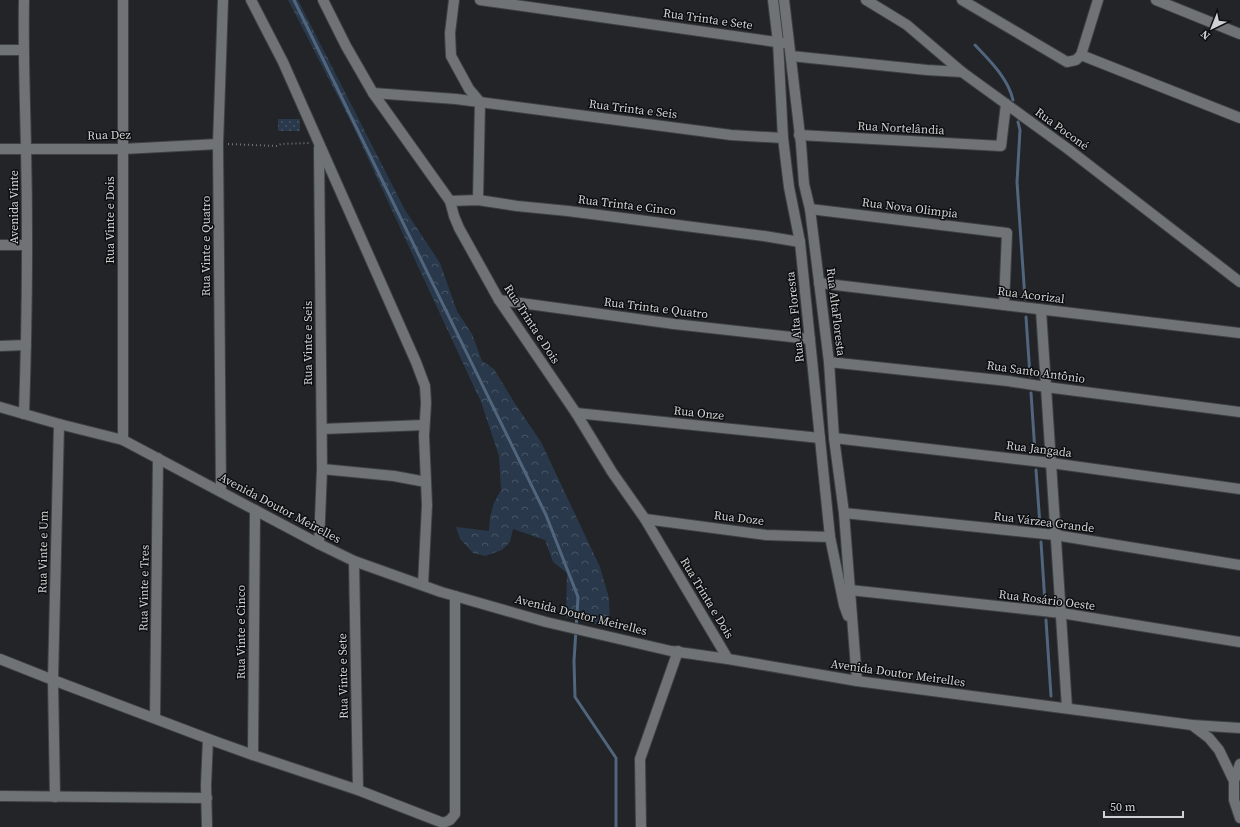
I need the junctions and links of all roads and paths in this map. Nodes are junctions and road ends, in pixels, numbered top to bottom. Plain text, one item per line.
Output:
1 (24, 0) edge
2 (123, 0) edge
3 (223, 0) edge
4 (251, 0) edge
5 (323, 0) edge
6 (454, 0) edge
7 (480, 0) edge
8 (773, 0) edge
9 (784, 0) edge
10 (866, 0) edge
11 (962, 0) edge
12 (1098, 0) edge
13 (1156, 0) edge
14 (1240, 34) edge
15 (778, 42) junction
16 (789, 43) junction
17 (0, 50) edge
18 (23, 50) junction
19 (1082, 55) junction
20 (791, 56) junction
21 (962, 72) junction
22 (373, 93) junction
23 (480, 102) junction
24 (1006, 104) junction
25 (1240, 118) edge
26 (800, 135) junction
27 (783, 138) junction
28 (318, 142) junction
29 (218, 144) junction
30 (0, 149) edge
31 (26, 149) junction
32 (123, 149) junction
33 (804, 184) junction
34 (788, 187) junction
35 (478, 200) junction
36 (450, 201) junction
37 (810, 209) junction
38 (800, 242) junction
39 (0, 245) edge
40 (27, 245) junction
41 (1239, 279) edge
42 (819, 283) junction
43 (500, 300) junction
44 (1004, 305) junction
45 (1040, 310) junction
46 (1240, 333) edge
47 (810, 339) junction
48 (26, 345) junction
49 (0, 346) edge
50 (829, 362) junction
51 (1046, 387) junction
52 (0, 407) edge
53 (1240, 412) edge
54 (576, 413) junction
55 (24, 414) junction
56 (59, 424) junction
57 (424, 424) junction
58 (322, 429) junction
59 (820, 438) junction
60 (834, 438) junction
61 (123, 440) junction
62 (158, 458) junction
63 (1051, 463) junction
64 (322, 469) junction
65 (426, 482) junction
66 (1240, 489) edge
67 (221, 492) junction
68 (255, 510) junction
69 (844, 513) junction
70 (645, 519) junction
71 (1056, 535) junction
72 (830, 537) junction
73 (319, 544) junction
74 (354, 561) junction
75 (1240, 565) edge
76 (423, 585) junction
77 (850, 590) junction
78 (455, 596) junction
79 (1061, 613) junction
80 (853, 629) junction
81 (1240, 642) edge
82 (678, 651) junction
83 (0, 659) edge
84 (728, 659) junction
85 (53, 680) junction
86 (857, 681) junction
87 (1067, 708) junction
88 (155, 718) junction
89 (1192, 725) junction
90 (1240, 728) edge
91 (208, 739) junction
92 (253, 755) junction
93 (1240, 764) edge
94 (1234, 781) junction
95 (358, 790) junction
96 (0, 796) edge
97 (55, 797) junction
98 (207, 798) junction
99 (1240, 818) edge
100 (207, 827) edge
101 (641, 827) edge

1 - 18 street, Avenida Vinte
2 - 32 street, Rua Vinte e Dois
3 - 29 street, Rua Vinte e Quatro
4 - 28 street
5 - 22 street, Rua Trinta e Dois
6 - 23 street
7 - 15 street, Rua Trinta e Sete
8 - 15 street, Rua Alta Floresta
9 - 16 street, Rua AltaFloresta
10 - 21 street, Rua Poconé
11 - 19 street
12 - 19 street
13 - 14 street
15 - 16 street, Rua Trinta e Sete
15 - 27 street, Rua Alta Floresta
16 - 20 street, Rua AltaFloresta
17 - 18 street
18 - 31 street, Avenida Vinte
19 - 25 street
20 - 21 street
20 - 26 street, Rua AltaFloresta
21 - 24 street, Rua Poconé
22 - 23 street
22 - 36 street, Rua Trinta e Dois
23 - 27 street, Rua Trinta e Seis
23 - 35 street
24 - 26 street, Rua Nortelândia
24 - 41 street, Rua Poconé
26 - 33 street, Rua AltaFloresta
27 - 34 street, Rua Alta Floresta
28 - 29 path
28 - 57 street
28 - 58 street, Rua Vinte e Seis
29 - 32 street, Rua Dez
29 - 67 street, Rua Vinte e Quatro
30 - 31 street, Rua Dez
31 - 32 street, Rua Dez
31 - 40 street, Avenida Vinte
32 - 61 street, Rua Vinte e Dois
33 - 34 street
33 - 37 street, Rua AltaFloresta
34 - 38 street, Rua Alta Floresta
35 - 36 street, Rua Trinta e Cinco
35 - 38 street, Rua Trinta e Cinco
36 - 43 street, Rua Trinta e Dois
37 - 42 street, Rua AltaFloresta
37 - 44 street, Rua Nova Olimpia
38 - 47 street, Rua Alta Floresta
39 - 40 street
40 - 48 street, Avenida Vinte
42 - 44 street, Rua Acorizal
42 - 50 street, Rua AltaFloresta
43 - 47 street, Rua Trinta e Quatro
43 - 54 street, Rua Trinta e Dois
44 - 45 street, Rua Acorizal
45 - 46 street, Rua Acorizal
45 - 51 street
47 - 59 street, Rua Alta Floresta
48 - 49 street
48 - 55 street, Avenida Vinte
50 - 51 street, Rua Santo Antônio
50 - 60 street, Rua AltaFloresta
51 - 53 street, Rua Santo Antônio
51 - 63 street
52 - 55 street, Avenida Doutor Meirelles
54 - 59 street, Rua Onze
54 - 70 street, Rua Trinta e Dois
55 - 56 street, Avenida Doutor Meirelles
56 - 61 street, Avenida Doutor Meirelles
56 - 85 street, Rua Vinte e Um
57 - 58 street
57 - 65 street
58 - 64 street, Rua Vinte e Seis
59 - 72 street, Rua Alta Floresta
60 - 63 street, Rua Jangada
60 - 69 street, Rua AltaFloresta
61 - 62 street, Avenida Doutor Meirelles
62 - 67 street, Avenida Doutor Meirelles
62 - 88 street, Rua Vinte e Tres
63 - 66 street, Rua Jangada
63 - 71 street
64 - 65 street
64 - 73 street, Rua Vinte e Seis
65 - 76 street
67 - 68 street, Avenida Doutor Meirelles
68 - 73 street, Avenida Doutor Meirelles
68 - 92 street, Rua Vinte e Cinco
69 - 71 street, Rua Várzea Grande
69 - 77 street, Rua AltaFloresta
70 - 72 street, Rua Doze
70 - 84 street, Rua Trinta e Dois
71 - 75 street, Rua Várzea Grande
71 - 79 street
72 - 80 street, Rua Alta Floresta
73 - 74 street, Avenida Doutor Meirelles
74 - 76 street, Avenida Doutor Meirelles
74 - 95 street, Rua Vinte e Sete
76 - 78 street, Avenida Doutor Meirelles
77 - 79 street, Rua Rosário Oeste
77 - 80 street, Rua AltaFloresta
78 - 82 street, Avenida Doutor Meirelles
78 - 95 street
79 - 81 street, Rua Rosário Oeste
79 - 87 street
80 - 86 street, Rua AltaFloresta
82 - 84 street, Avenida Doutor Meirelles
82 - 101 street
83 - 85 street
84 - 86 street, Avenida Doutor Meirelles
85 - 88 street
85 - 97 street, Rua Vinte e Um
86 - 87 street, Avenida Doutor Meirelles
87 - 89 street, Avenida Doutor Meirelles
88 - 91 street
89 - 90 street, Avenida Doutor Meirelles
89 - 94 street, Avenida Doutor Meirelles
91 - 92 street
91 - 98 street
92 - 95 street
93 - 94 street
94 - 99 street, Avenida Doutor Meirelles
96 - 97 street
97 - 98 street
98 - 100 street

